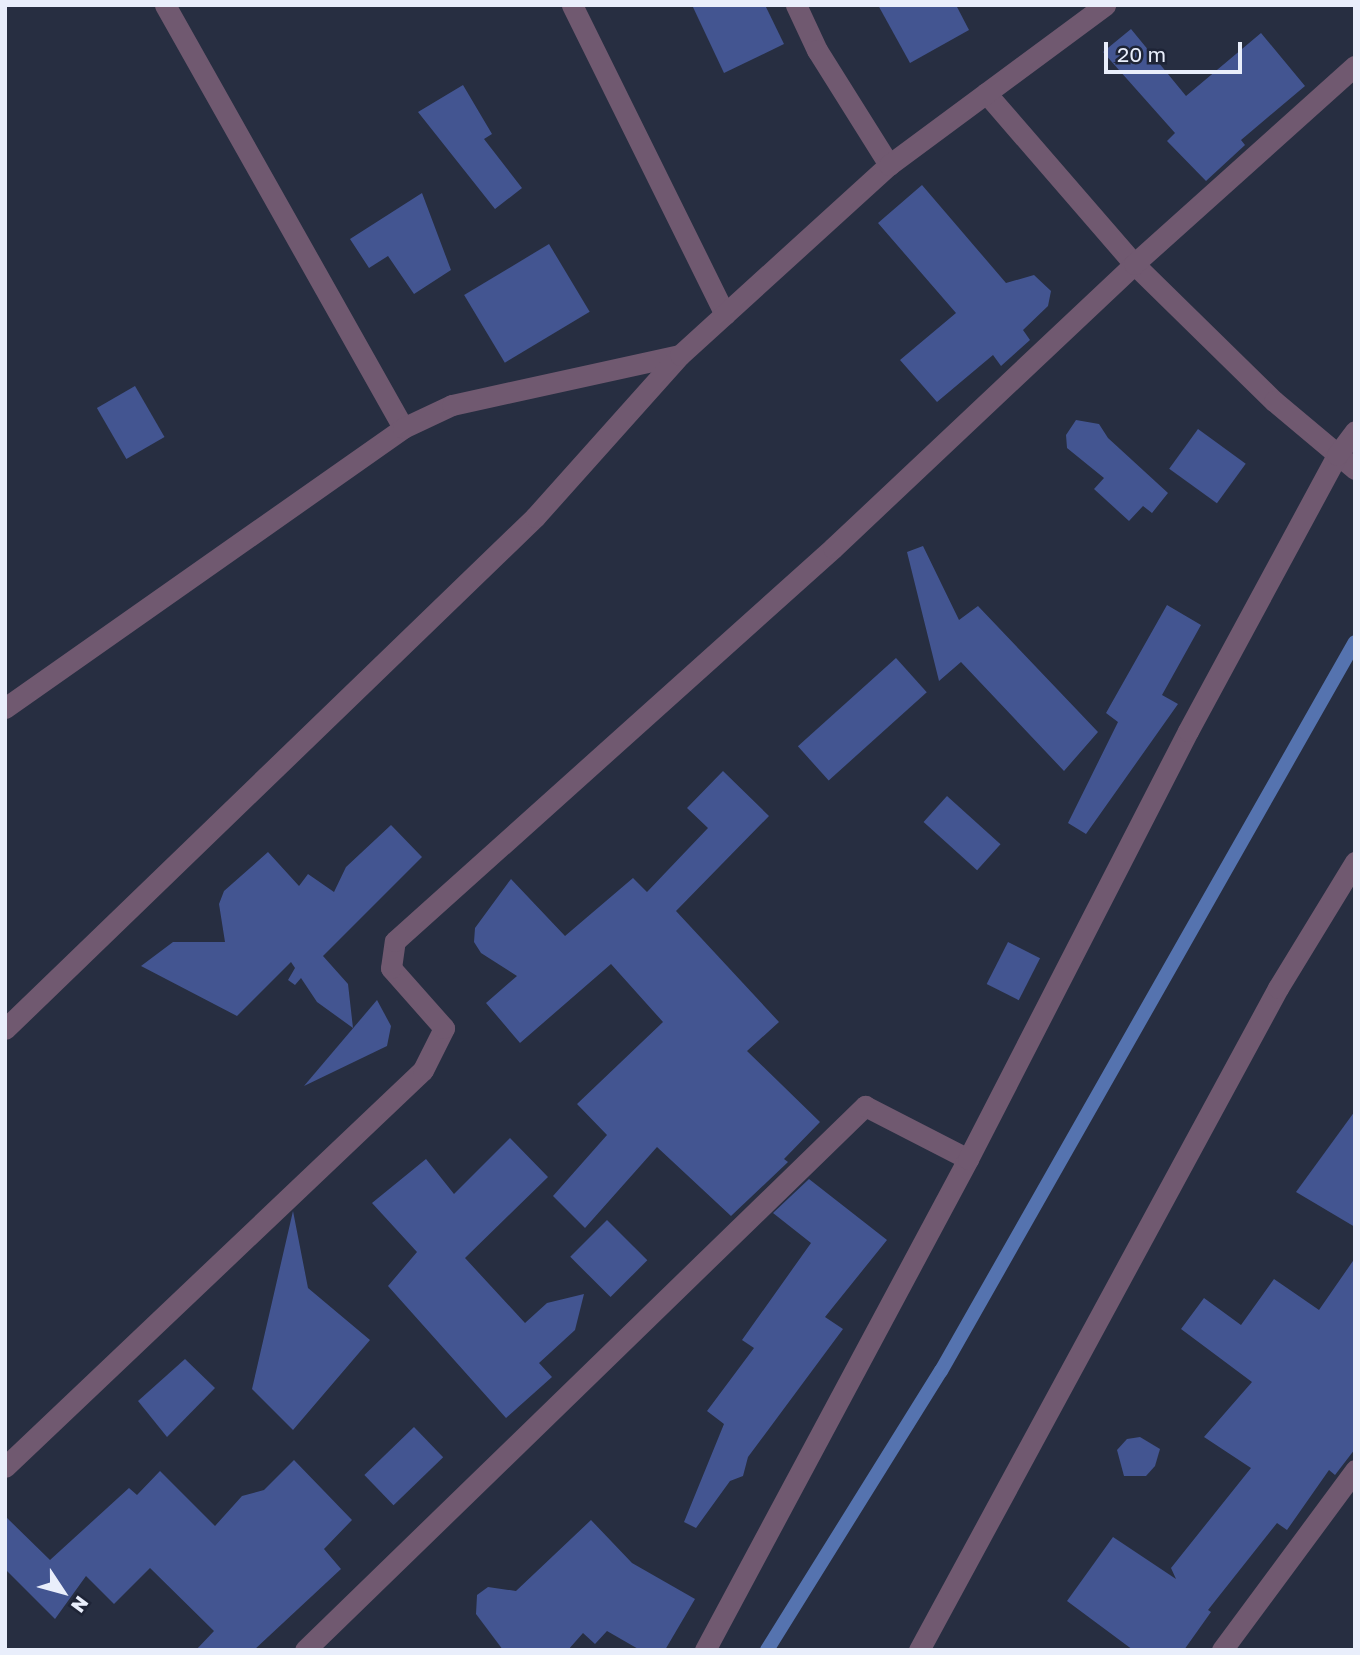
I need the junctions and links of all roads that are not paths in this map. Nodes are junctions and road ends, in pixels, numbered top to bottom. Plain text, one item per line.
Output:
1 (165, 5) edge
2 (572, 5) edge
3 (796, 5) edge
4 (1105, 5) edge
5 (1355, 66) edge
6 (986, 93) junction
7 (889, 165) junction
8 (1134, 264) junction
9 (725, 314) junction
10 (680, 355) junction
11 (403, 428) junction
12 (1355, 431) edge
13 (1337, 455) junction
14 (1355, 468) edge
15 (5, 708) edge
16 (1355, 862) edge
17 (5, 1029) edge
18 (968, 1158) junction
19 (5, 1467) edge
20 (1355, 1470) edge
21 (305, 1650) edge
22 (705, 1650) edge
23 (919, 1650) edge
24 (1222, 1650) edge

1 - 11 street
2 - 9 street
3 - 7 street
4 - 6 street
5 - 8 street
6 - 7 street
6 - 8 street
7 - 9 street
8 - 13 street
8 - 19 street
9 - 10 street
10 - 11 street
10 - 17 street
11 - 15 street
12 - 13 street
13 - 14 street
13 - 18 street
16 - 23 street
18 - 21 street
18 - 22 street
20 - 24 street

